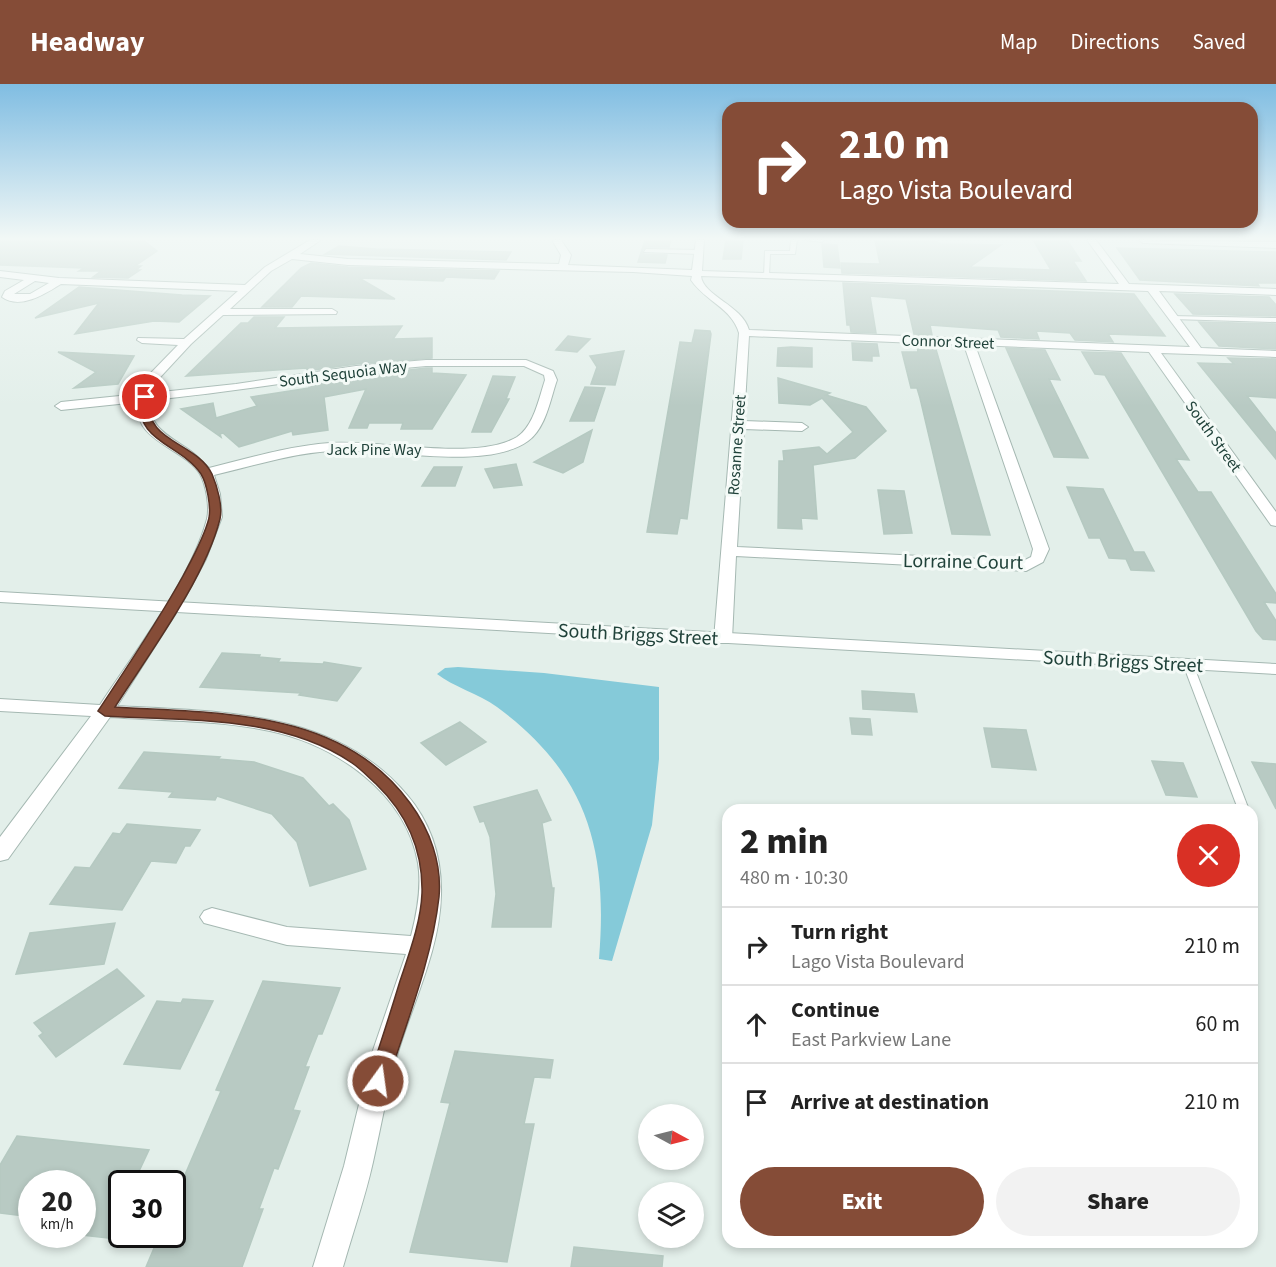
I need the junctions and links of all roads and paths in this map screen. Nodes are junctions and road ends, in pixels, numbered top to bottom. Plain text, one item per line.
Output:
1 (8, 295) edge
2 (35, 295) edge
3 (240, 295) edge
4 (710, 295) edge
5 (1156, 295) edge
6 (223, 312) junction
7 (332, 312) dead end
8 (1172, 317) junction
9 (1276, 320) edge
10 (744, 333) junction
11 (142, 340) dead end
12 (968, 341) junction
13 (187, 342) junction
14 (1153, 350) junction
15 (1198, 351) junction
16 (1276, 354) edge
17 (145, 397) junction
18 (61, 406) dead end
19 (738, 425) junction
20 (802, 427) dead end
21 (508, 446) joint
22 (206, 473) junction
23 (1276, 522) edge
24 (729, 551) junction
25 (0, 597) edge
26 (172, 607) junction
27 (723, 639) junction
28 (1188, 664) junction
29 (1276, 669) edge
30 (0, 705) edge
31 (105, 711) junction
32 (1242, 804) edge
33 (0, 853) edge
34 (212, 917) dead end
35 (421, 946) junction
36 (327, 1267) edge

1 - 2 street
3 - 6 street
4 - 10 street
5 - 8 street
6 - 7 street
6 - 13 street
8 - 9 lane
8 - 15 street
10 - 12 street, Connor Street
10 - 19 street, Rosanne Street
11 - 13 street
12 - 14 street, Connor Street
12 - 24 street, Lorraine Court
13 - 17 street
14 - 15 street, Connor Street
14 - 23 street, South Street
15 - 16 street, Connor Street
17 - 18 street, South Sequoia Way
17 - 21 street, South Sequoia Way
17 - 22 street
19 - 20 street
19 - 24 street, Rosanne Street
21 - 22 street, Jack Pine Way
22 - 26 street
24 - 27 street, Rosanne Street
25 - 26 street, South Briggs Street
26 - 27 street, South Briggs Street
26 - 31 street
27 - 28 street, South Briggs Street
28 - 29 street, South Briggs Street
28 - 32 lane
30 - 31 street
31 - 33 street
31 - 35 street
34 - 35 street
35 - 36 street

